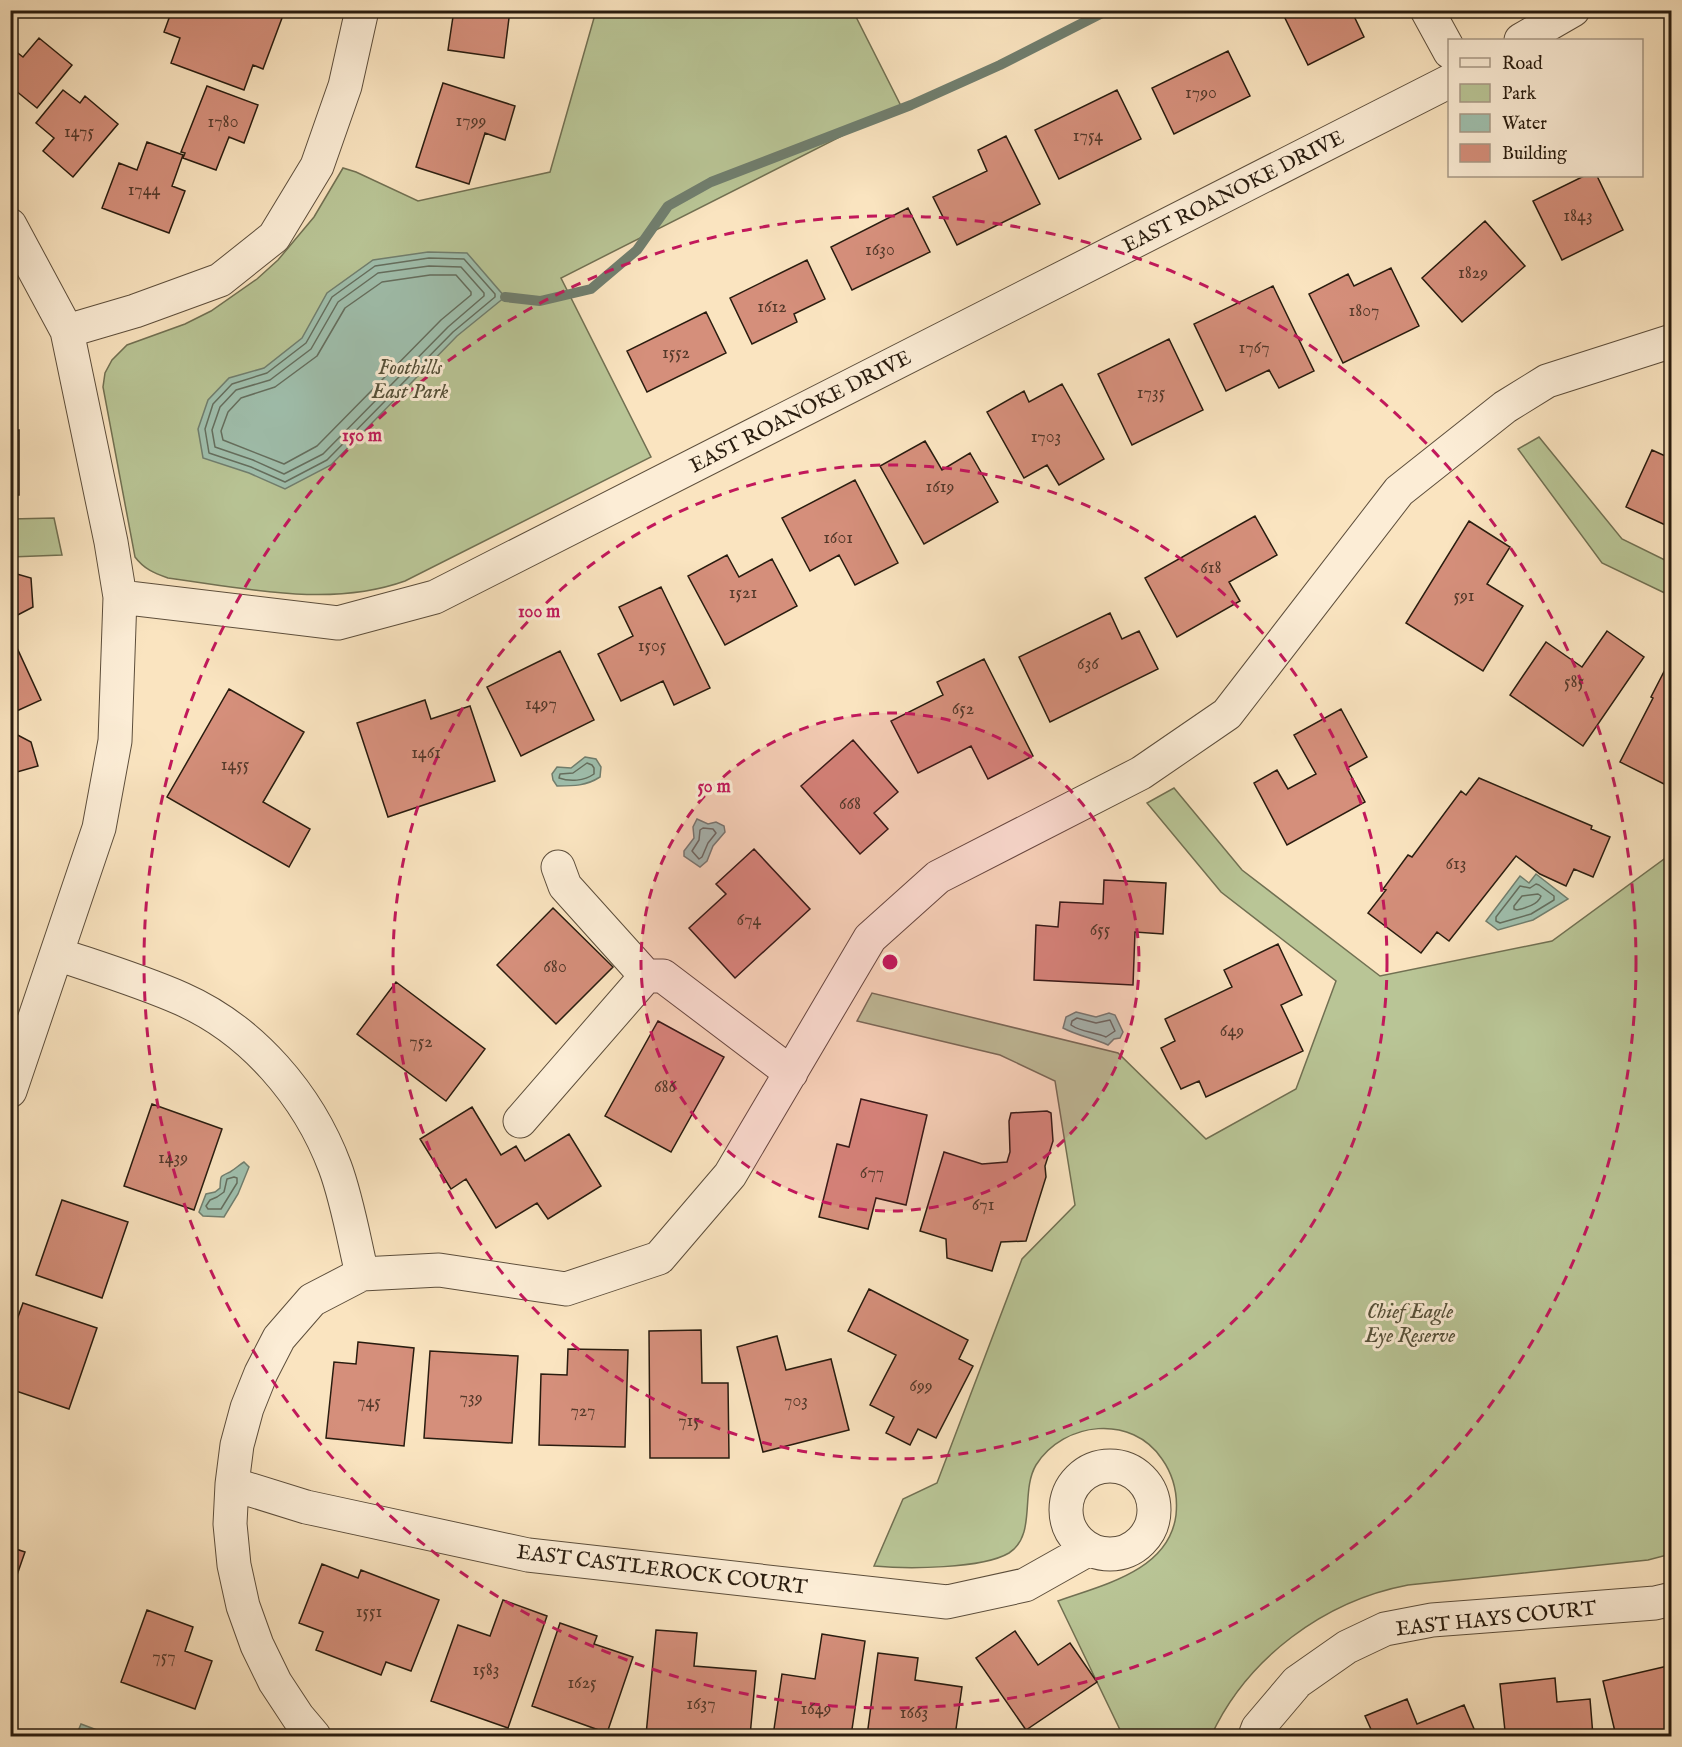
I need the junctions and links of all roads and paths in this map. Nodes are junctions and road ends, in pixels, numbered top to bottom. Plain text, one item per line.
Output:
1 (362, 10) edge
2 (1428, 10) edge
3 (1573, 10) edge
4 (1523, 39) edge
5 (1448, 50) edge
6 (1448, 82) edge
7 (10, 225) edge
8 (67, 331) junction
9 (1671, 341) edge
10 (120, 597) junction
11 (558, 867) dead end
12 (57, 954) junction
13 (646, 976) junction
14 (791, 1073) junction
15 (10, 1091) edge
16 (520, 1120) dead end
17 (362, 1274) junction
18 (232, 1484) junction
19 (1089, 1550) dead end
20 (1671, 1599) edge
21 (314, 1737) edge
22 (1255, 1737) edge

1 - 8 street
2 - 5 street
3 - 4 street
6 - 10 street, EAST ROANOKE DRIVE
7 - 8 street
8 - 10 street
9 - 14 street
10 - 12 street
11 - 13 street
12 - 15 street
12 - 17 street
13 - 14 street
13 - 16 street
14 - 17 street
17 - 18 street
18 - 19 street, EAST CASTLEROCK COURT
18 - 21 street
20 - 22 street, EAST HAYS COURT

